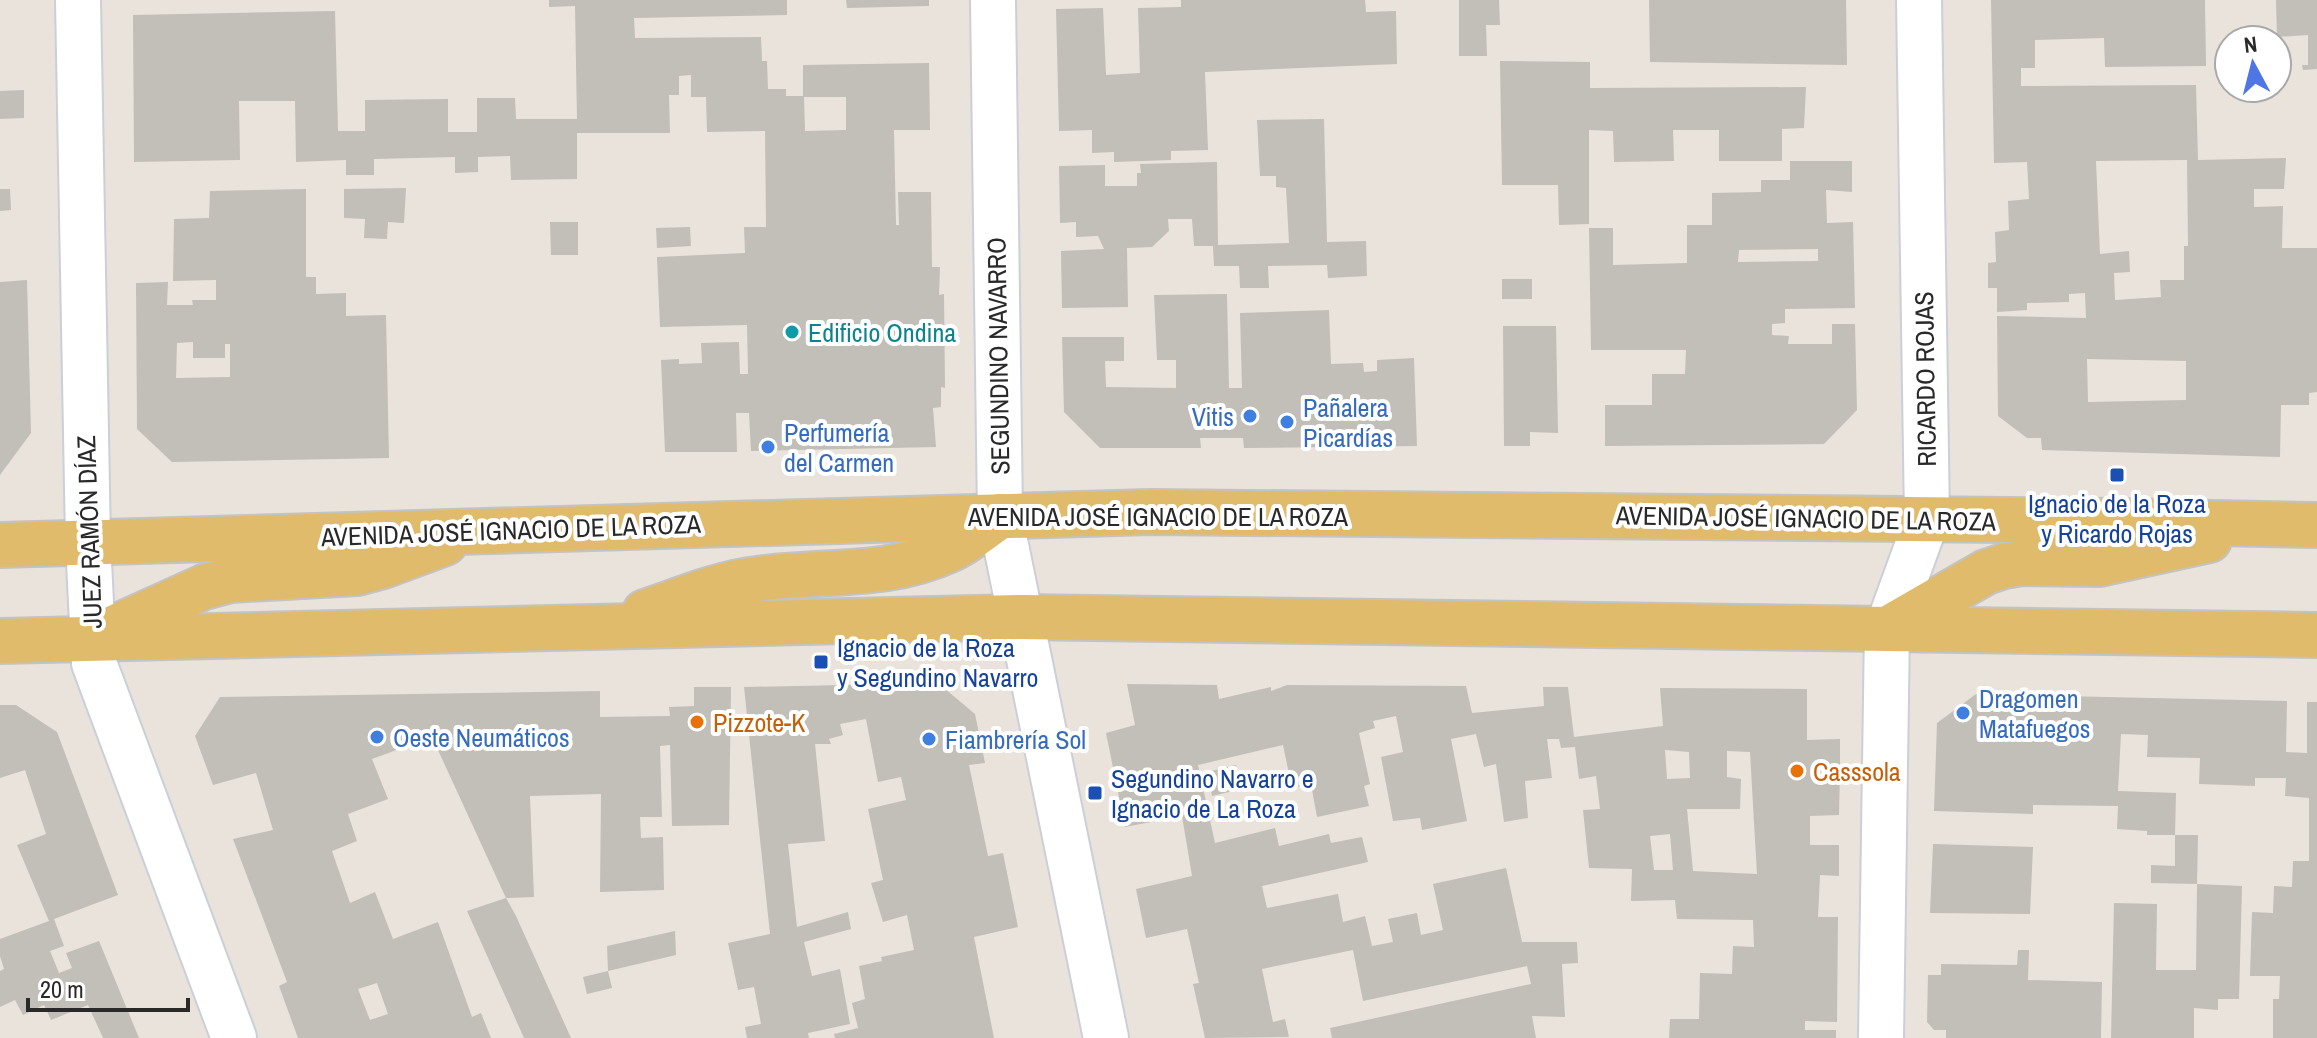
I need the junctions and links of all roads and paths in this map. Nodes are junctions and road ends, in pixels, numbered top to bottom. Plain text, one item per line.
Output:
1 (78, 0) edge
2 (993, 0) edge
3 (1919, 0) edge
4 (1000, 516) junction
5 (1927, 519) junction
6 (2304, 524) edge
7 (476, 531) junction
8 (88, 542) junction
9 (0, 545) edge
10 (1021, 617) junction
11 (601, 626) junction
12 (1887, 629) junction
13 (2317, 635) edge
14 (92, 638) junction
15 (0, 641) edge
16 (234, 1038) edge
17 (1106, 1038) edge
18 (1881, 1038) edge

1 - 8 street, JUEZ RAMÓN DÍAZ
2 - 4 street, SEGUNDINO NAVARRO
3 - 5 street, RICARDO ROJAS
4 - 5 main road, AVENIDA JOSÉ IGNACIO DE LA ROZA
4 - 7 main road, AVENIDA JOSÉ IGNACIO DE LA ROZA
4 - 10 street, SEGUNDINO NAVARRO
4 - 11 main road
5 - 6 main road, AVENIDA JOSÉ IGNACIO DE LA ROZA
5 - 12 street, RICARDO ROJAS
6 - 12 main road
7 - 8 main road, AVENIDA JOSÉ IGNACIO DE LA ROZA
7 - 14 main road
8 - 9 main road, AVENIDA JOSÉ IGNACIO DE LA ROZA
8 - 14 street, JUEZ RAMÓN DÍAZ
10 - 11 main road
10 - 12 main road
10 - 17 street, SEGUNDINO NAVARRO
11 - 14 main road
12 - 13 main road
12 - 18 street, RICARDO ROJAS
14 - 15 main road
14 - 16 street, JUEZ RAMÓN DÍAZ

